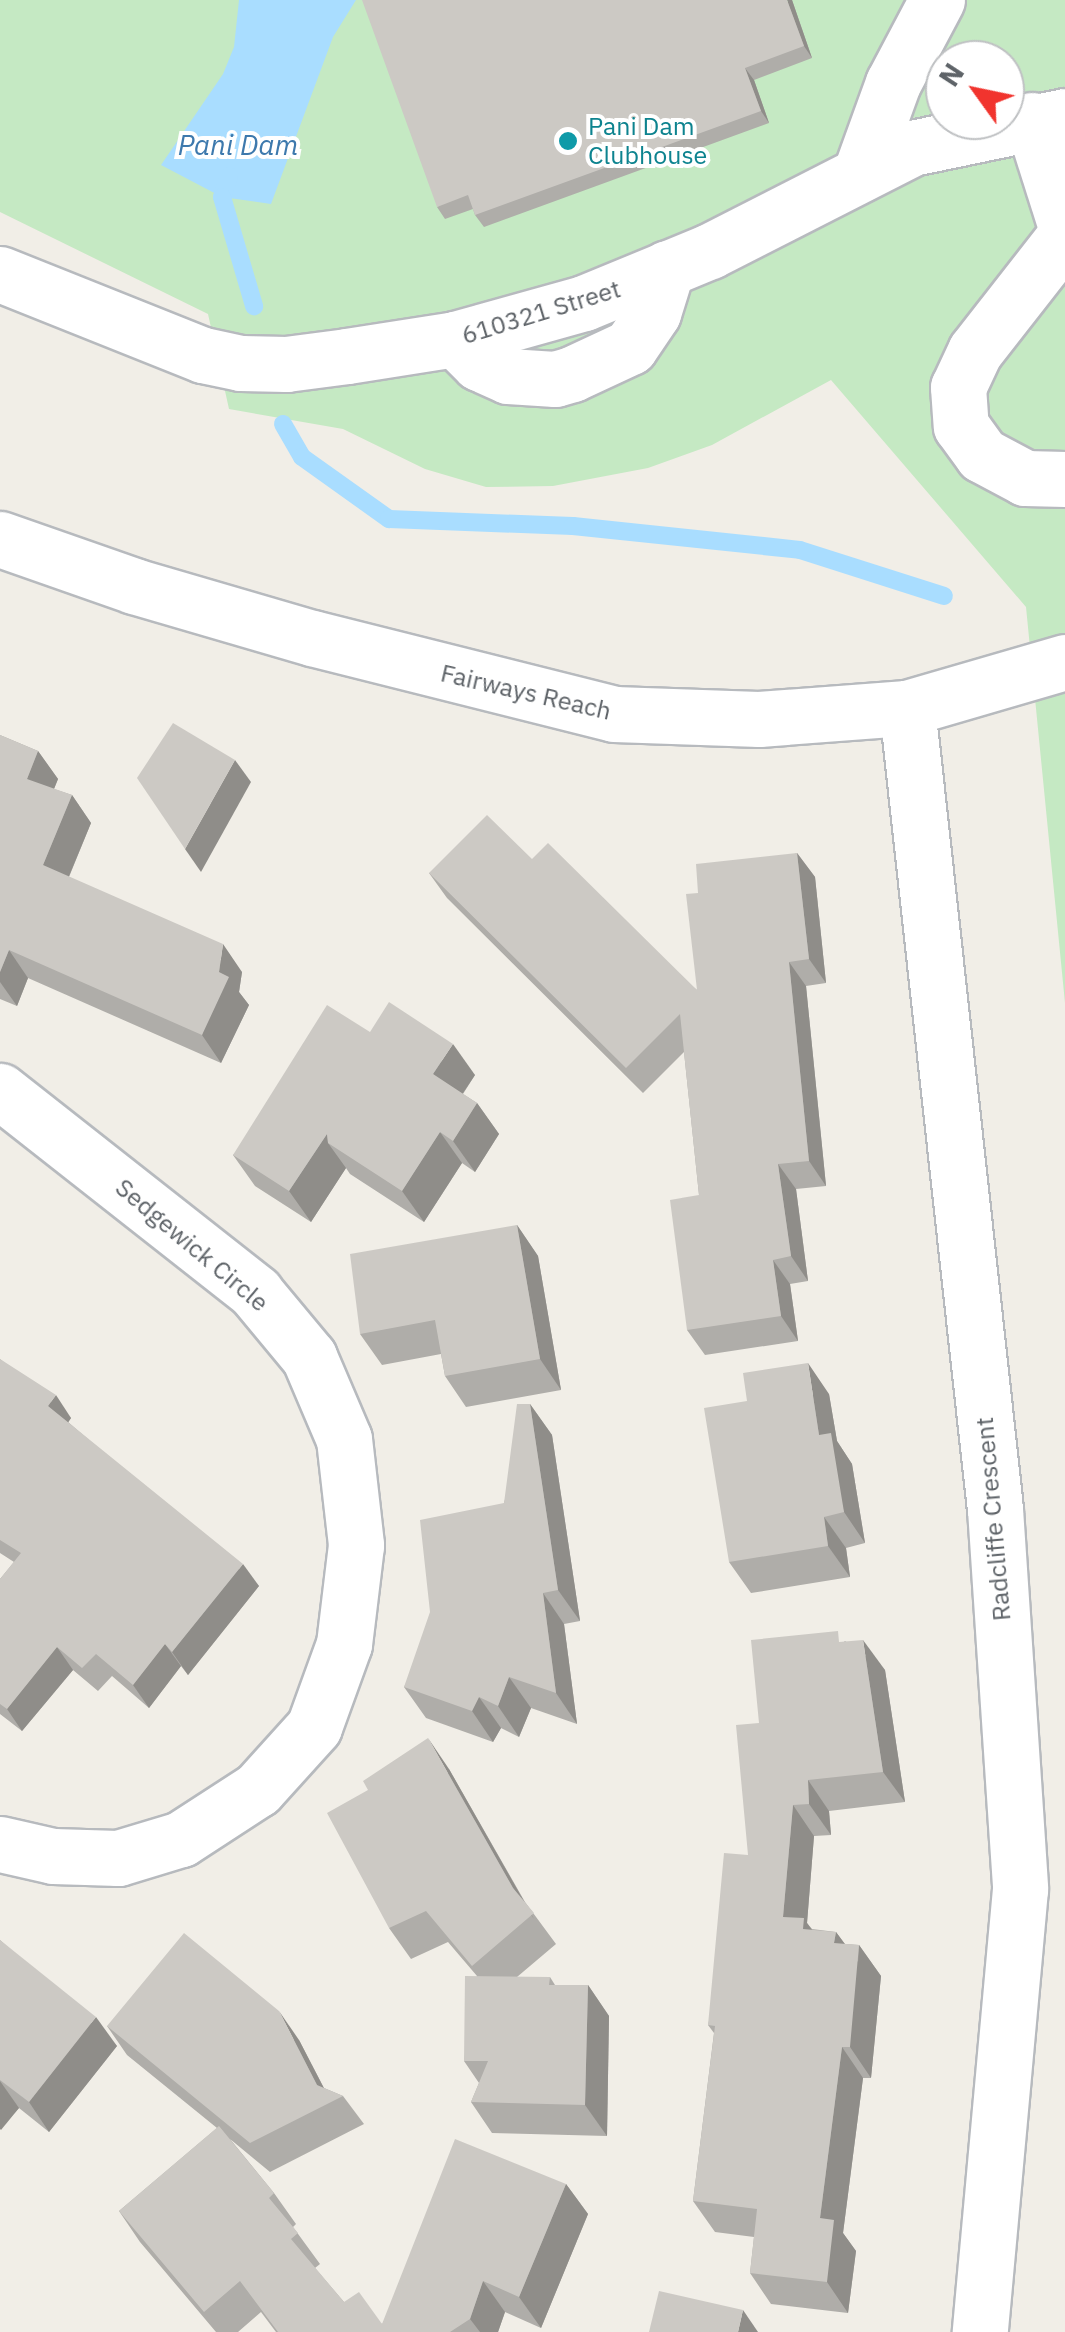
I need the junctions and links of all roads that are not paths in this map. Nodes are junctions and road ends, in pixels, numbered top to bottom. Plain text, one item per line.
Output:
1 (937, 0) edge
2 (1049, 118) edge
3 (860, 174) junction
4 (1065, 224) edge
5 (1065, 236) edge
6 (0, 274) edge
7 (1065, 479) edge
8 (0, 539) edge
9 (1065, 662) edge
10 (907, 708) junction
11 (0, 1092) edge
12 (0, 1844) edge
13 (980, 2332) edge

1 - 3 street
2 - 3 street, 610321 Street
2 - 4 street
3 - 6 street, 610321 Street
5 - 7 street
8 - 10 street, Fairways Reach
9 - 10 street, Fairways Reach
10 - 13 street, Radcliffe Crescent
11 - 12 street, Sedgewick Circle

